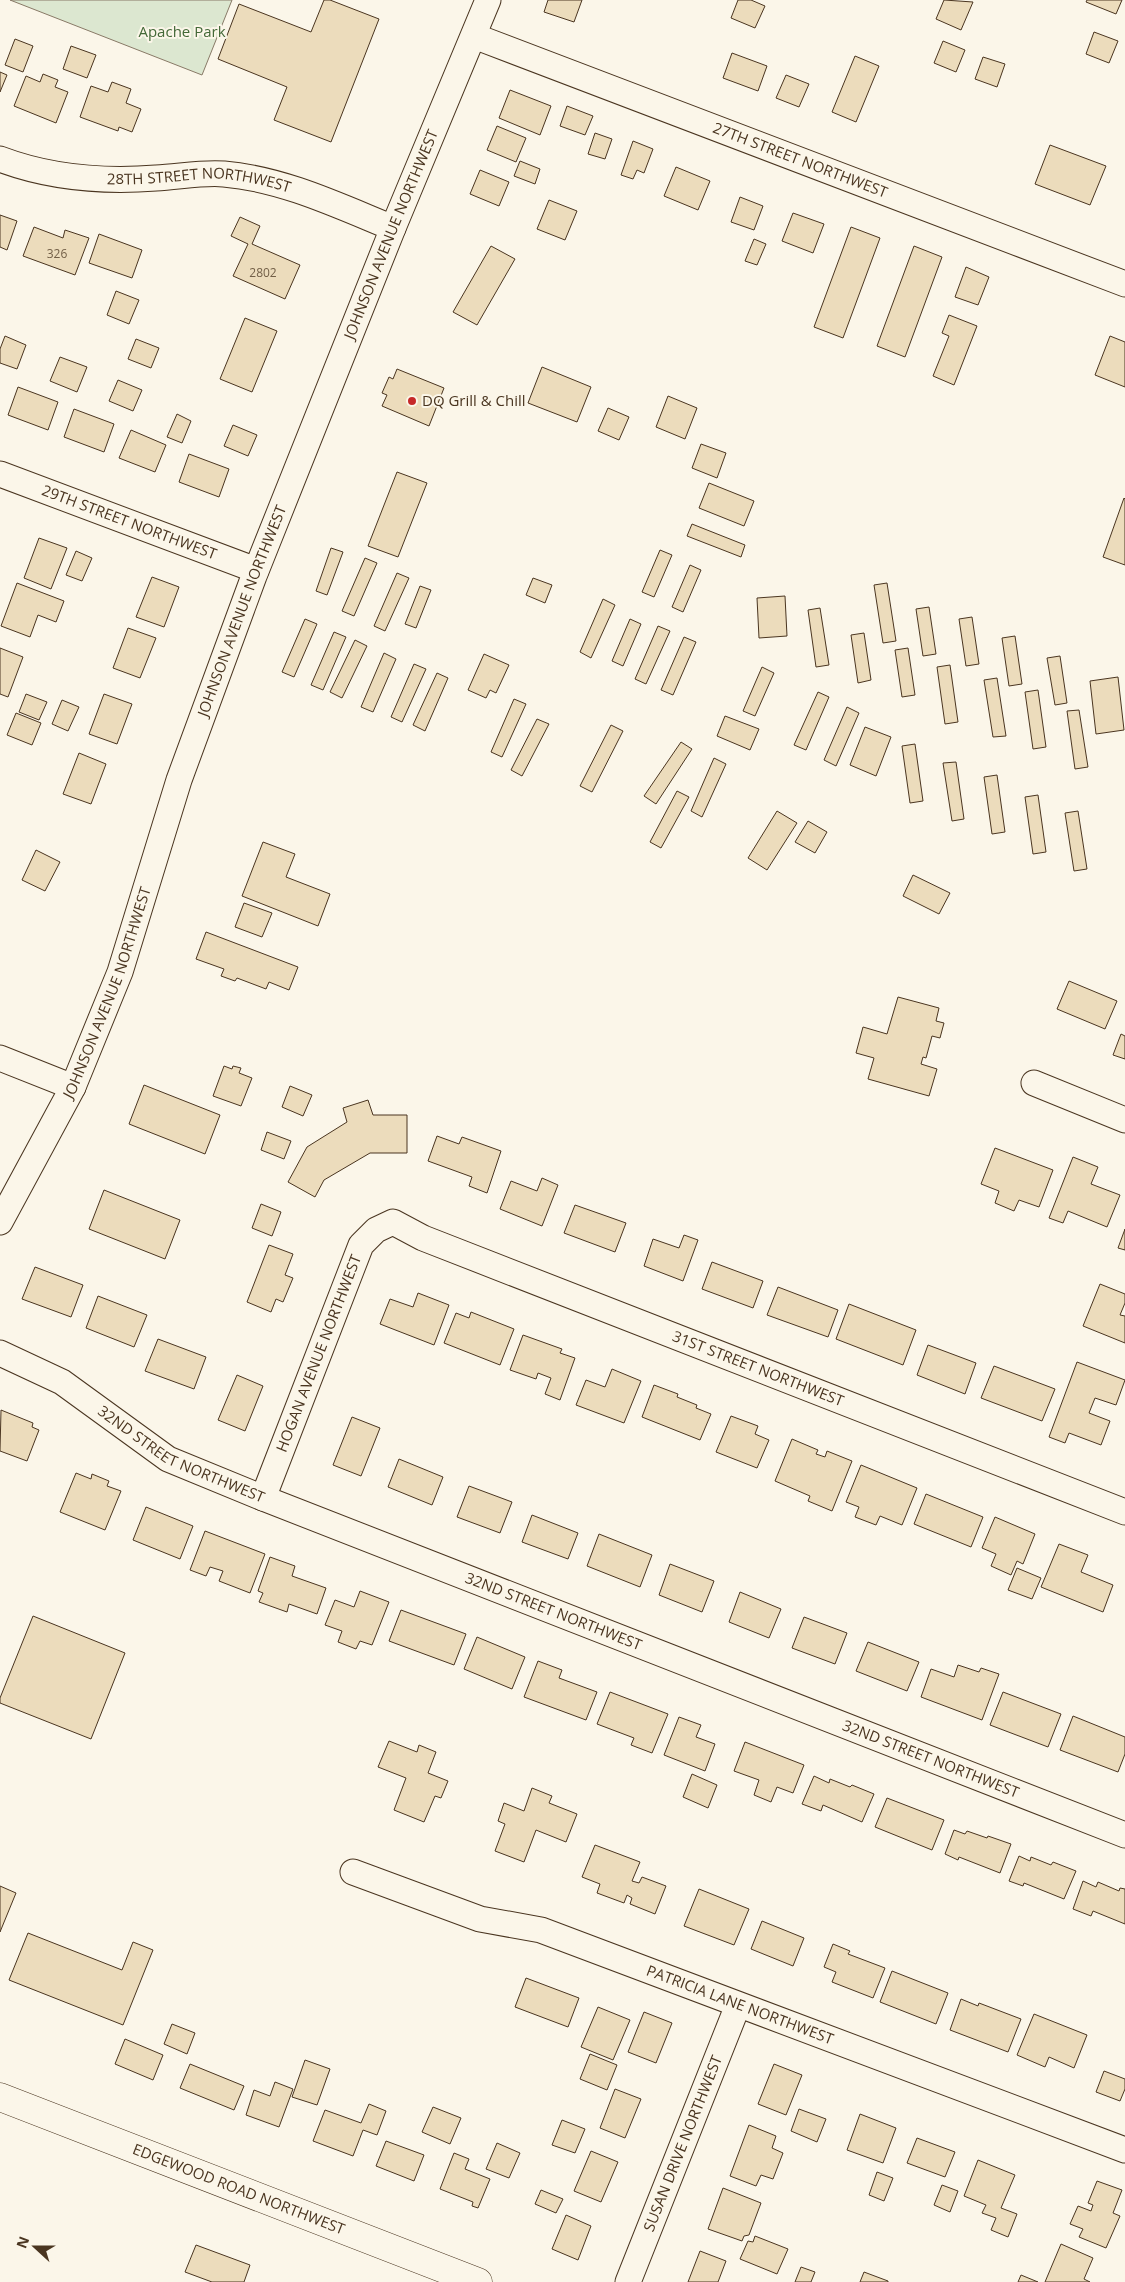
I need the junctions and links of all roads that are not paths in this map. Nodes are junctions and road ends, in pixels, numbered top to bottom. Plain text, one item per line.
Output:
1 (488, 0) edge
2 (474, 36) junction
3 (0, 159) edge
4 (393, 228) junction
5 (1125, 284) edge
6 (2, 480) edge
7 (256, 570) junction
8 (0, 1058) edge
9 (1034, 1084) dead end
10 (73, 1087) junction
11 (1125, 1120) edge
12 (0, 1222) edge
13 (392, 1222) joint
14 (0, 1352) edge
15 (263, 1498) junction
16 (1124, 1508) edge
17 (1125, 1835) edge
18 (353, 1872) dead end
19 (738, 2005) junction
20 (0, 2097) edge
21 (1125, 2150) edge
22 (478, 2282) edge
23 (628, 2282) edge

1 - 2 street, JOHNSON AVENUE NORTHWEST
2 - 4 street, JOHNSON AVENUE NORTHWEST
2 - 5 street, 27TH STREET NORTHWEST
3 - 4 street, 28TH STREET NORTHWEST
4 - 7 street, JOHNSON AVENUE NORTHWEST
6 - 7 street, 29TH STREET NORTHWEST
7 - 10 street, JOHNSON AVENUE NORTHWEST
8 - 10 street
9 - 11 street
10 - 12 street, JOHNSON AVENUE NORTHWEST
13 - 15 street, HOGAN AVENUE NORTHWEST
13 - 16 street, 31ST STREET NORTHWEST
14 - 15 street, 32ND STREET NORTHWEST
15 - 17 street, 32ND STREET NORTHWEST
18 - 19 street, PATRICIA LANE NORTHWEST
19 - 21 street, PATRICIA LANE NORTHWEST
19 - 23 street, SUSAN DRIVE NORTHWEST
20 - 22 main road, EDGEWOOD ROAD NORTHWEST

